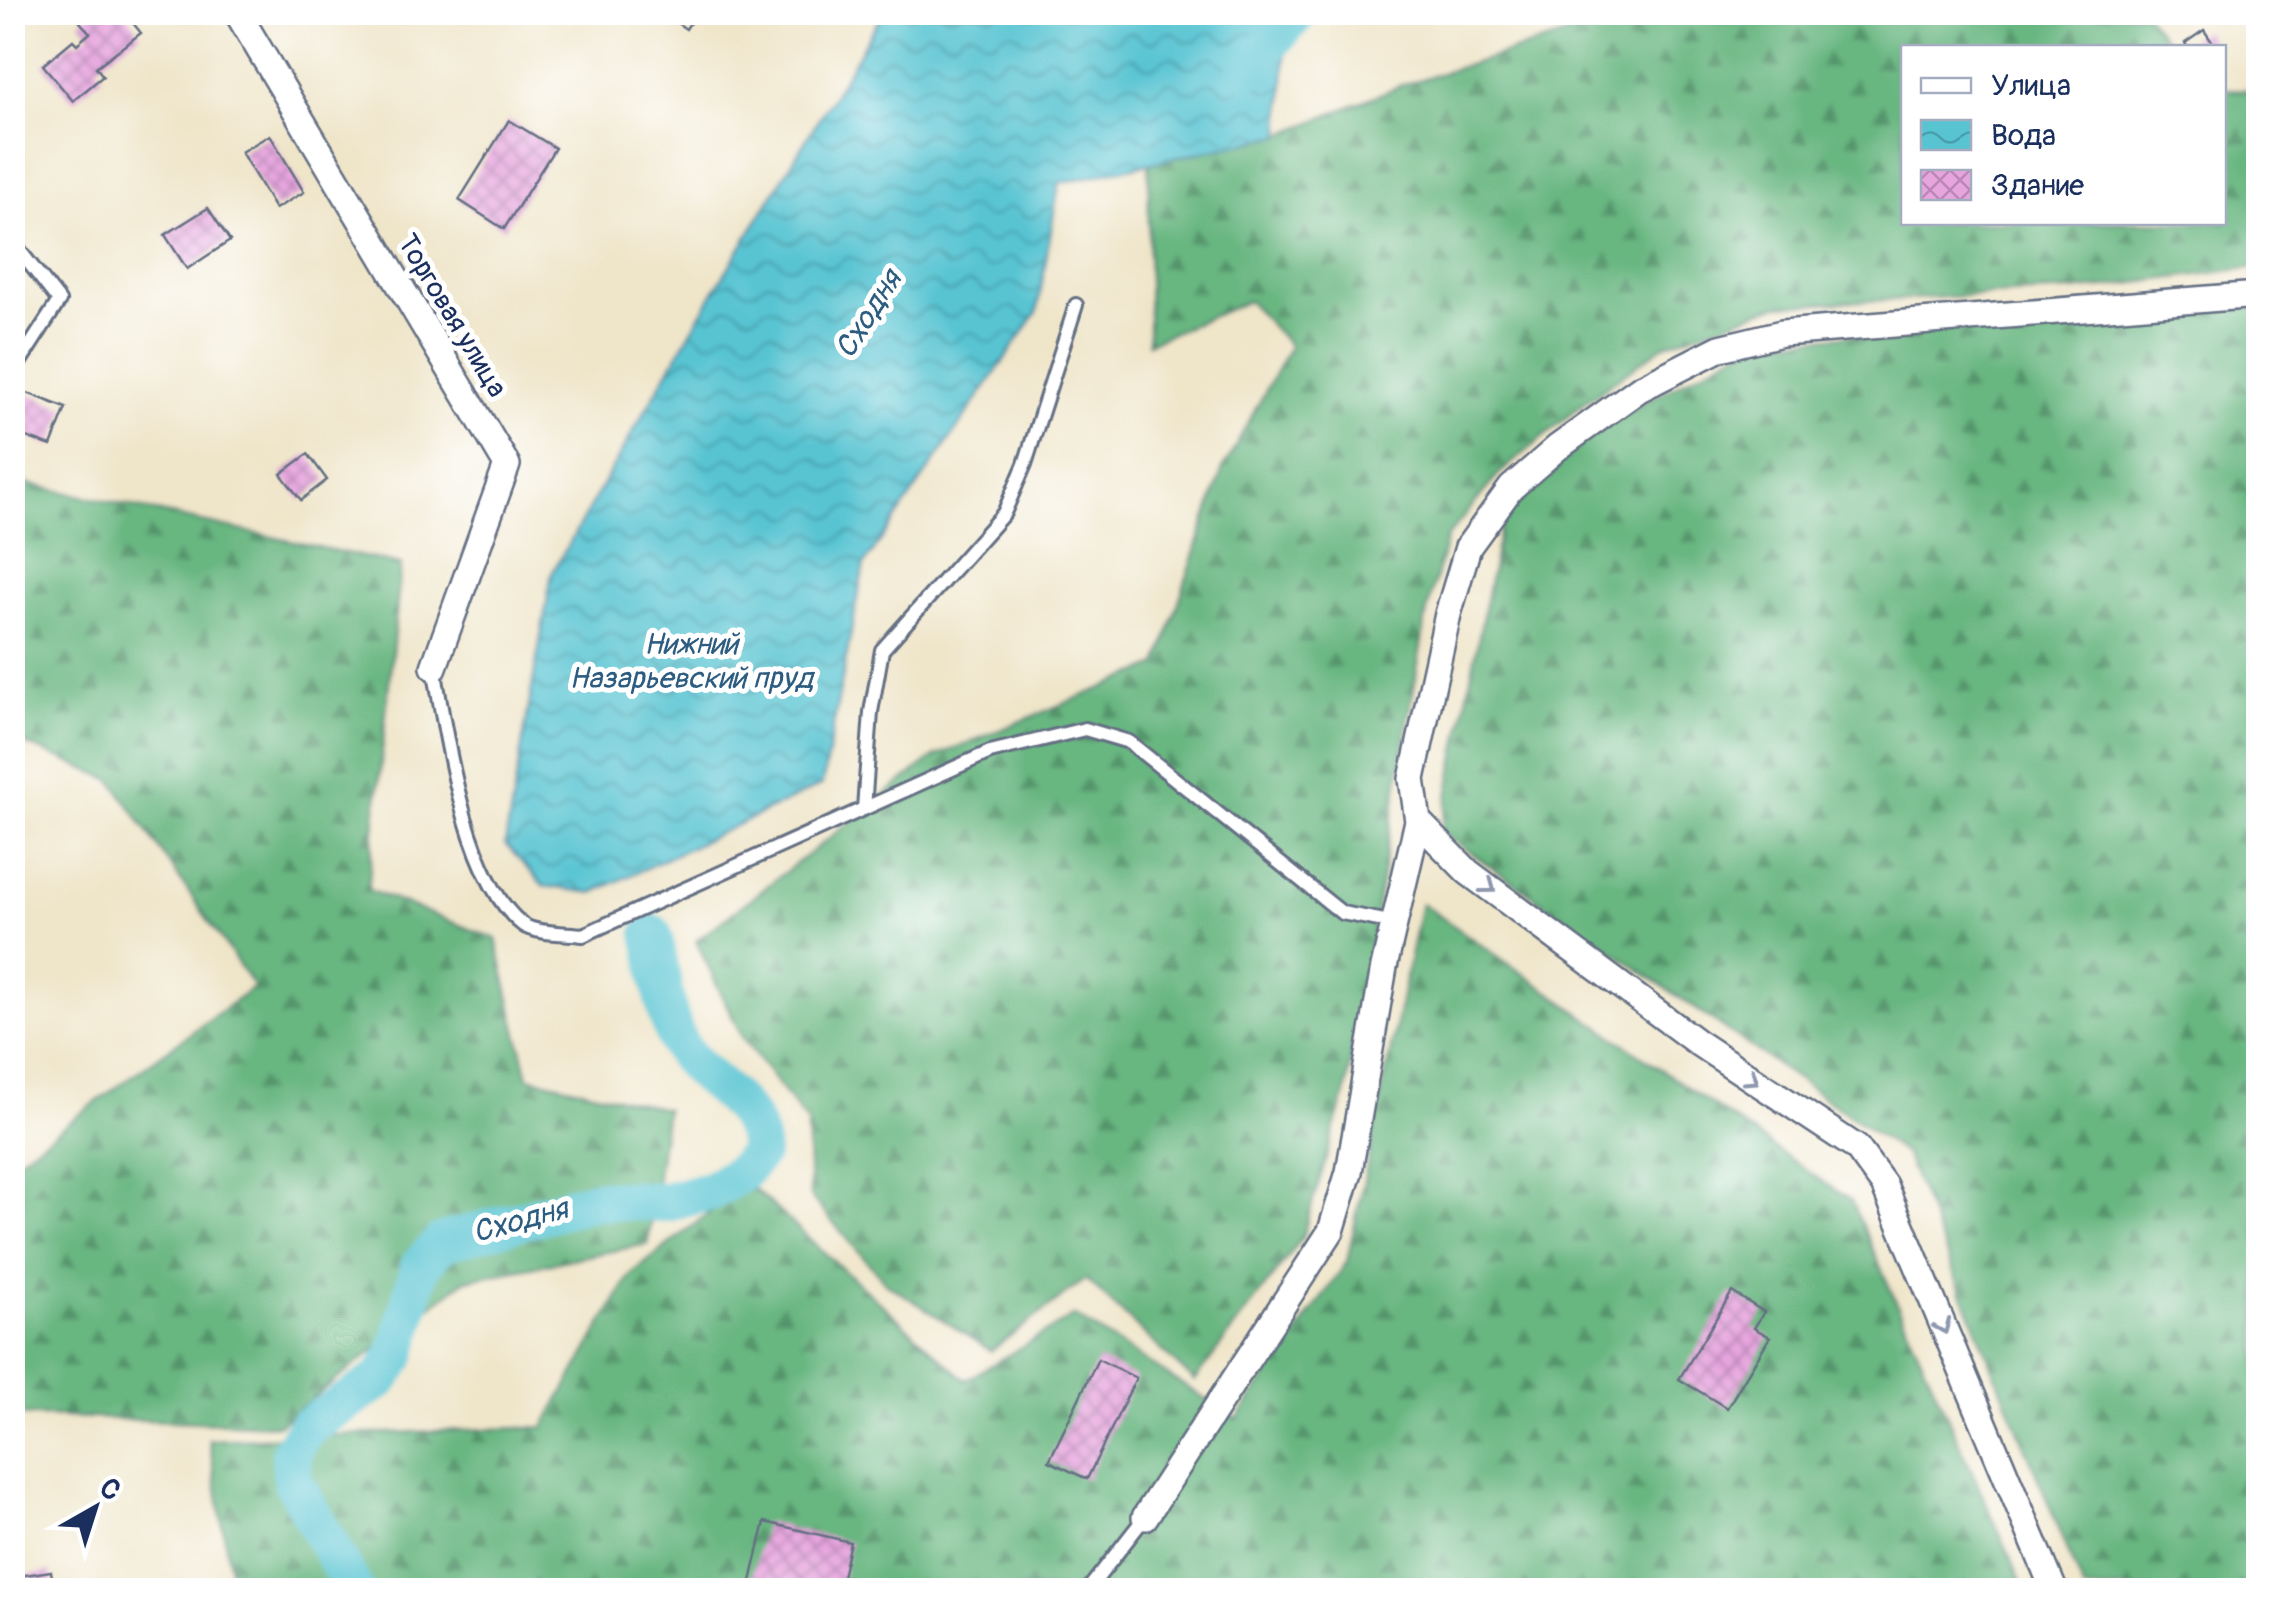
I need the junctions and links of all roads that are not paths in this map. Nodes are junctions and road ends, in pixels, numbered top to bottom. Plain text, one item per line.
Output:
1 (236, 12) edge
2 (12, 241) edge
3 (2258, 295) edge
4 (1076, 305) dead end
5 (17, 366) dead end
6 (434, 667) joint
7 (864, 809) junction
8 (1418, 820) junction
9 (1394, 923) junction
10 (1144, 1517) joint
11 (1088, 1590) edge
12 (2054, 1590) edge

1 - 6 street, Торговая улица
2 - 5 lane
3 - 8 street
4 - 7 lane
6 - 7 lane
7 - 9 lane
8 - 9 street
8 -> 12 street
9 - 10 street
10 - 11 lane

